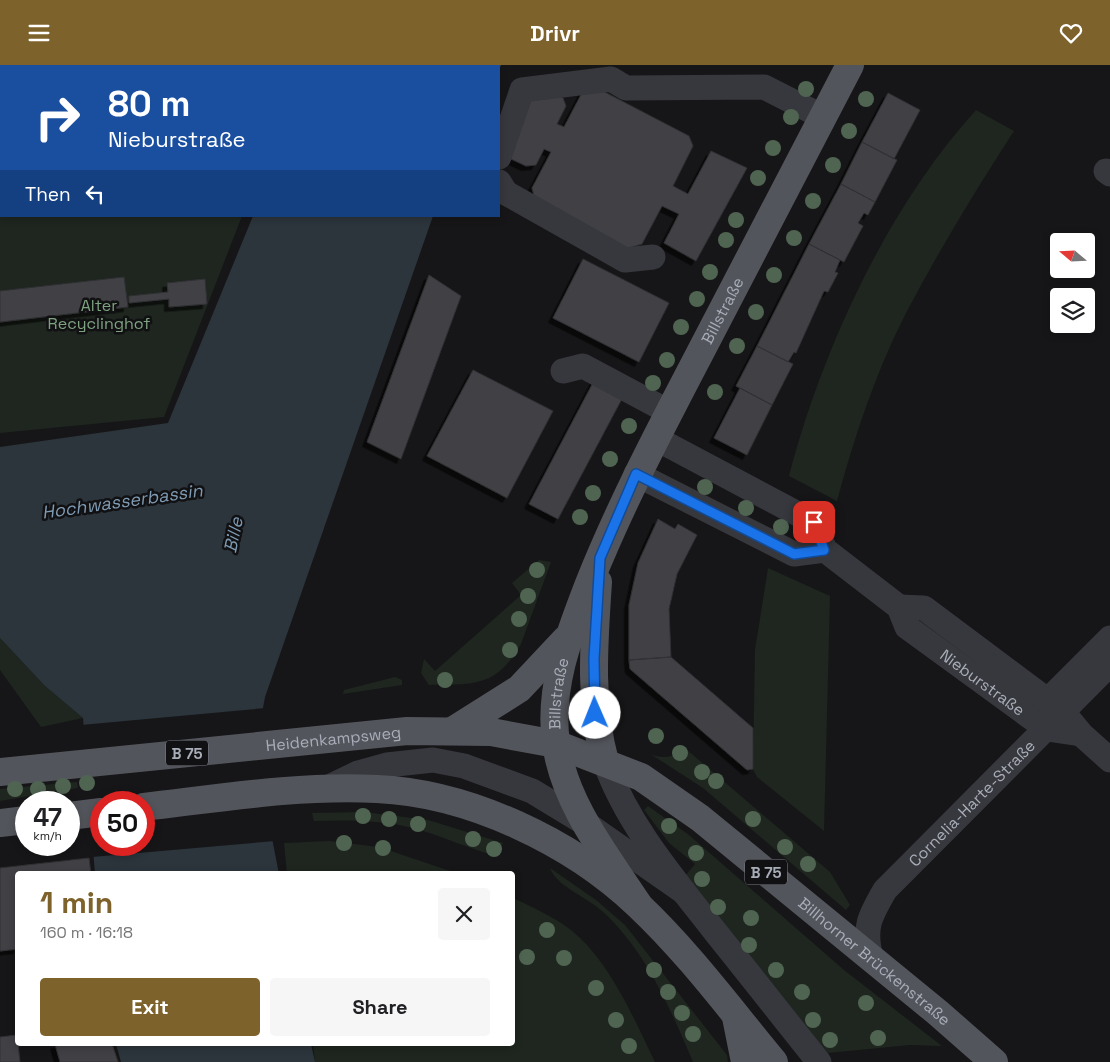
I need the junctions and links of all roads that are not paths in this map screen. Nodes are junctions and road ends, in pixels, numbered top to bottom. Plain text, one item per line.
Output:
1 (850, 65) edge
2 (823, 117) junction
3 (500, 154) edge
4 (500, 184) edge
5 (653, 257) dead end
6 (563, 371) dead end
7 (669, 412) junction
8 (655, 438) junction
9 (636, 474) junction
10 (824, 550) junction
11 (600, 558) junction
12 (568, 637) junction
13 (1110, 638) edge
14 (1110, 665) edge
15 (1053, 713) junction
16 (452, 731) junction
17 (556, 743) junction
18 (1110, 759) edge
19 (605, 761) junction
20 (0, 772) edge
21 (327, 788) junction
22 (658, 789) joint
23 (155, 806) edge
24 (15, 821) edge
25 (0, 823) edge
26 (588, 825) junction
27 (684, 892) junction
28 (638, 904) junction
29 (871, 958) junction
30 (736, 1016) junction
31 (745, 1062) edge
32 (774, 1062) edge
33 (820, 1062) edge
34 (994, 1062) edge

1 - 2 main road, Billstraße
2 - 3 street
2 - 7 main road, Billstraße
4 - 5 street
6 - 7 street
7 - 8 main road, Billstraße
8 - 9 main road, Billstraße
8 - 10 street
9 - 10 street
9 - 11 main road, Billstraße
10 - 15 street, Nieburstraße
11 - 12 main road, Billstraße
11 - 19 main road, Billstraße
12 - 16 main road
12 - 17 main road, Billstraße
13 - 15 street, Cornelia-Harte-Straße
14 - 15 street, Cornelia-Harte-Straße
15 - 18 street, Nieburstraße
15 - 29 street, Cornelia-Harte-Straße
16 - 17 main road, Heidenkampsweg / B 75
16 - 20 main road, Heidenkampsweg / B 75
17 - 19 main road, Heidenkampsweg / B 75
17 - 26 main road, Billstraße
19 - 22 main road, Heidenkampsweg / B 75
19 - 27 street
21 - 23 main road
21 - 26 street
21 - 28 main road
22 - 29 main road, Billhorner Brückenstraße / B 75
24 - 25 main road
26 - 27 street
26 - 28 main road, Billstraße
27 - 33 street
28 - 30 main road
29 - 34 main road, Billhorner Brückenstraße / B 75
30 - 31 main road
30 - 32 main road

